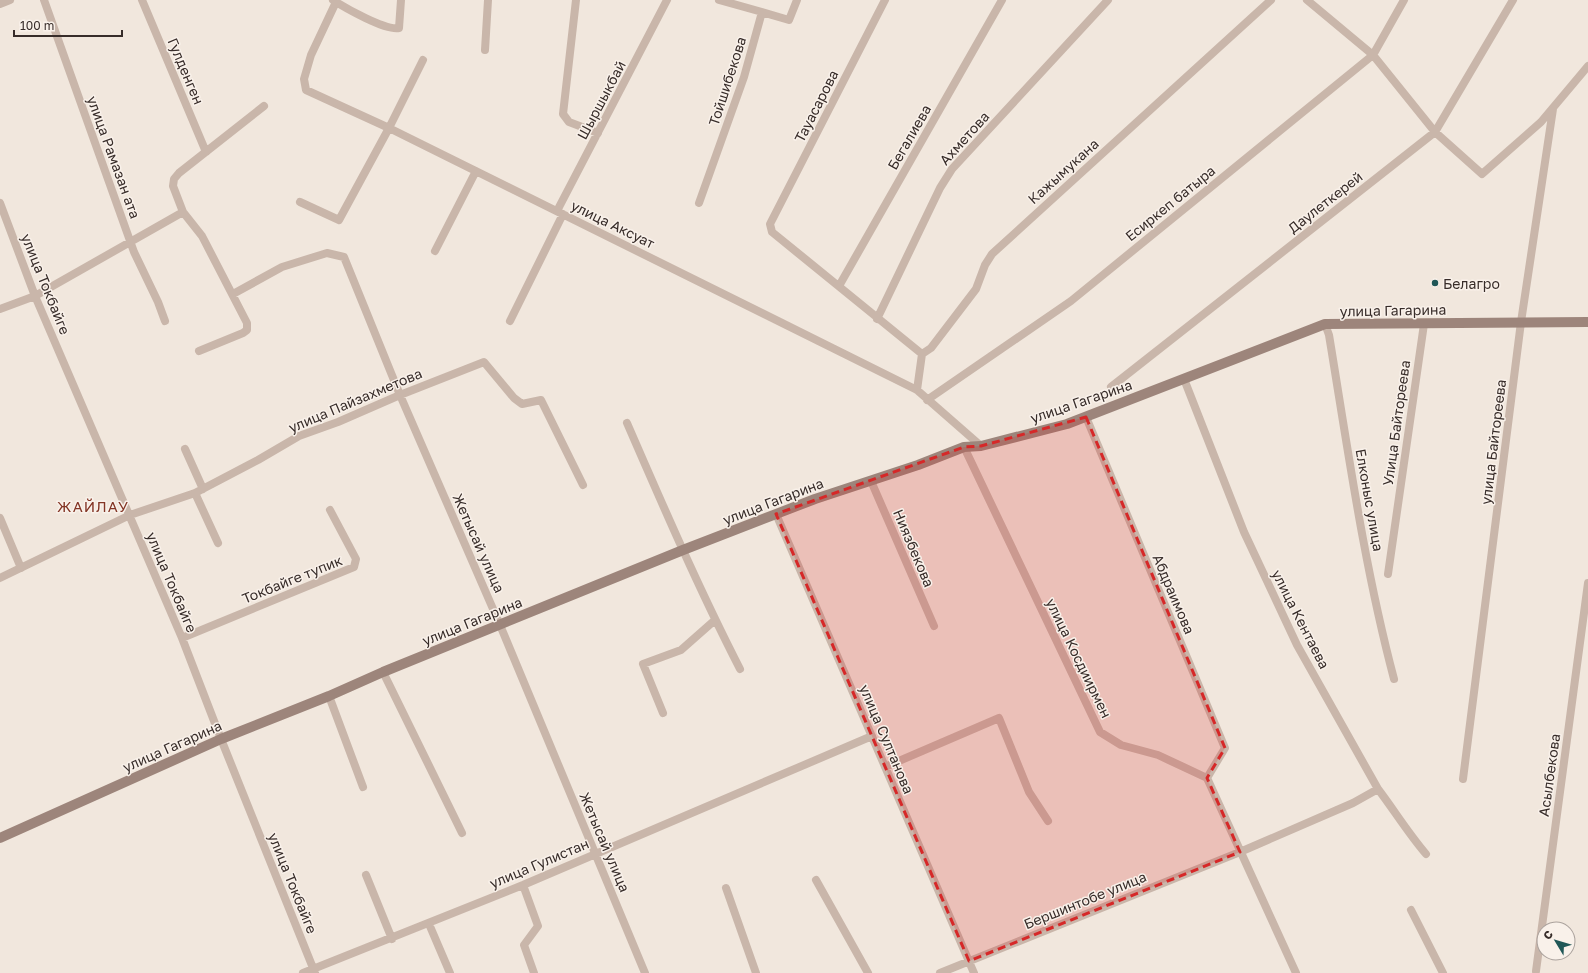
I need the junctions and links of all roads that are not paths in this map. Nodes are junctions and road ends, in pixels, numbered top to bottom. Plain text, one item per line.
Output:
1 (10, 0) edge
2 (44, 0) edge
3 (142, 0) edge
4 (401, 0) edge
5 (488, 0) edge
6 (576, 0) edge
7 (668, 0) edge
8 (719, 0) edge
9 (798, 0) edge
10 (885, 0) edge
11 (1002, 0) edge
12 (1108, 0) edge
13 (1271, 0) edge
14 (1306, 0) edge
15 (1404, 0) edge
16 (1513, 0) edge
17 (334, 1) edge
18 (0, 4) edge
19 (762, 12) junction
20 (485, 50) dead end
21 (1373, 55) junction
22 (423, 60) dead end
23 (1588, 66) edge
24 (264, 106) dead end
25 (1553, 109) junction
26 (389, 128) junction
27 (1435, 132) junction
28 (598, 133) junction
29 (206, 152) junction
30 (476, 171) junction
31 (300, 202) dead end
32 (0, 204) edge
33 (699, 204) dead end
34 (183, 212) junction
35 (560, 213) junction
36 (130, 241) junction
37 (435, 251) dead end
38 (839, 286) junction
39 (233, 294) junction
40 (34, 296) junction
41 (0, 310) edge
42 (877, 319) junction
43 (165, 321) dead end
44 (510, 321) dead end
45 (1521, 322) junction
46 (1588, 322) edge
47 (1325, 324) junction
48 (1424, 324) junction
49 (199, 351) dead end
50 (922, 354) junction
51 (1184, 379) junction
52 (1111, 387) dead end
53 (917, 390) junction
54 (400, 395) junction
55 (927, 400) junction
56 (1086, 418) junction
57 (627, 423) dead end
58 (981, 446) junction
59 (964, 447) junction
60 (185, 449) dead end
61 (871, 481) junction
62 (583, 486) dead end
63 (204, 489) junction
64 (195, 493) junction
65 (330, 510) dead end
66 (776, 514) junction
67 (130, 515) junction
68 (0, 518) edge
69 (218, 543) dead end
70 (682, 550) junction
71 (20, 568) junction
72 (1388, 574) dead end
73 (0, 578) edge
74 (1588, 583) edge
75 (715, 620) junction
76 (500, 625) junction
77 (934, 626) dead end
78 (182, 638) junction
79 (740, 669) dead end
80 (383, 672) junction
81 (1394, 679) dead end
82 (329, 696) junction
83 (663, 713) dead end
84 (872, 736) junction
85 (220, 739) junction
86 (885, 767) junction
87 (1207, 778) junction
88 (1463, 779) dead end
89 (363, 788) dead end
90 (1378, 789) junction
91 (1048, 821) dead end
92 (462, 833) dead end
93 (0, 838) edge
94 (1240, 852) junction
95 (596, 853) junction
96 (1426, 854) dead end
97 (366, 875) dead end
98 (816, 880) dead end
99 (523, 885) junction
100 (726, 888) dead end
101 (1411, 910) dead end
102 (429, 924) junction
103 (392, 938) junction
104 (969, 961) junction
105 (314, 971) edge
106 (1536, 971) dead end
107 (303, 973) edge
108 (450, 973) edge
109 (534, 973) edge
110 (645, 973) edge
111 (756, 973) edge
112 (868, 973) edge
113 (940, 973) edge
114 (974, 973) edge
115 (1296, 973) edge
116 (1443, 973) edge

1 - 18 street
2 - 36 street, улица Рамазан ата
3 - 29 street, Гулденген
4 - 17 street
5 - 20 street
6 - 28 street
7 - 28 street, Шыршыкбай
8 - 19 street
9 - 19 street
10 - 38 street, Тауасарова
11 - 38 street, Бегалиева
12 - 42 street, Ахметова
13 - 50 street, Кажымукана
14 - 21 street
15 - 21 street, Есиркеп батыра
16 - 27 street, Даулеткерей
17 - 26 street, улица Аксуат
19 - 33 street, Тойшибекова
21 - 27 street
21 - 55 street, Есиркеп батыра
22 - 26 street
23 - 25 street
24 - 29 street
25 - 27 street
25 - 45 street, улица Байтореева
26 - 30 street, улица Аксуат
26 - 31 street
27 - 52 street, Даулеткерей
28 - 35 street, Шыршыкбай
29 - 34 street
30 - 35 street, улица Аксуат
30 - 37 street
32 - 40 street, улица Токбайге
34 - 36 street
34 - 39 street
35 - 44 street, Шыршыкбай
35 - 53 street, улица Аксуат
36 - 40 street
36 - 43 street, улица Рамазан ата
38 - 42 street
39 - 49 street
39 - 54 street, Жетысай улица
40 - 41 street
40 - 67 street, улица Токбайге
42 - 50 street
45 - 46 main road, улица Гагарина
45 - 48 main road, улица Гагарина
45 - 88 street, улица Байтореева
47 - 48 main road, улица Гагарина
47 - 51 main road, улица Гагарина
47 - 81 street, Елконыс улица
48 - 72 street, Улица Байтореева
50 - 53 street
51 - 56 main road, улица Гагарина
51 - 90 street, улица Кентаева
53 - 55 street, улица Аксуат
54 - 62 street, улица Пайзахметова
54 - 63 street, улица Пайзахметова
54 - 76 street, Жетысай улица
55 - 58 street, улица Аксуат
56 - 58 main road, улица Гагарина
56 - 87 street, Абдраимова
57 - 70 street
58 - 59 main road, улица Гагарина
59 - 61 main road, улица Гагарина
59 - 87 street, улица Косдиирмен
60 - 63 street
61 - 66 main road, улица Гагарина
61 - 77 street, Ниязбекова
63 - 64 street, улица Пайзахметова
64 - 67 street, улица Пайзахметова
64 - 69 street
65 - 78 street, Токбайге тупик
66 - 70 main road, улица Гагарина
66 - 84 street, улица Султанова
67 - 71 street, улица Пайзахметова
67 - 78 street, улица Токбайге
68 - 71 street
70 - 75 street
70 - 76 main road, улица Гагарина
71 - 73 street, улица Пайзахметова
74 - 106 street, Асылбекова
75 - 79 street
75 - 83 street
76 - 80 main road, улица Гагарина
76 - 95 street, Жетысай улица
78 - 85 street, улица Токбайге
80 - 82 main road, улица Гагарина
80 - 92 street
82 - 85 main road, улица Гагарина
82 - 89 street
84 - 86 street, улица Султанова
84 - 95 street, улица Гулистан
85 - 93 main road, улица Гагарина
85 - 105 street, улица Токбайге
86 - 91 street
86 - 104 street, улица Султанова
87 - 94 street
90 - 94 street, Бершинтобе улица
90 - 96 street, улица Кентаева
94 - 104 street, Бершинтобе улица
94 - 115 street
95 - 99 street, улица Гулистан
95 - 110 street, Жетысай улица
97 - 103 street
98 - 112 street
99 - 102 street, улица Гулистан
99 - 109 street
100 - 111 street
101 - 116 street
102 - 103 street, улица Гулистан
102 - 108 street
103 - 105 street, улица Гулистан
104 - 113 street, Бершинтобе улица
104 - 114 street, улица Султанова
105 - 107 street, улица Гулистан

